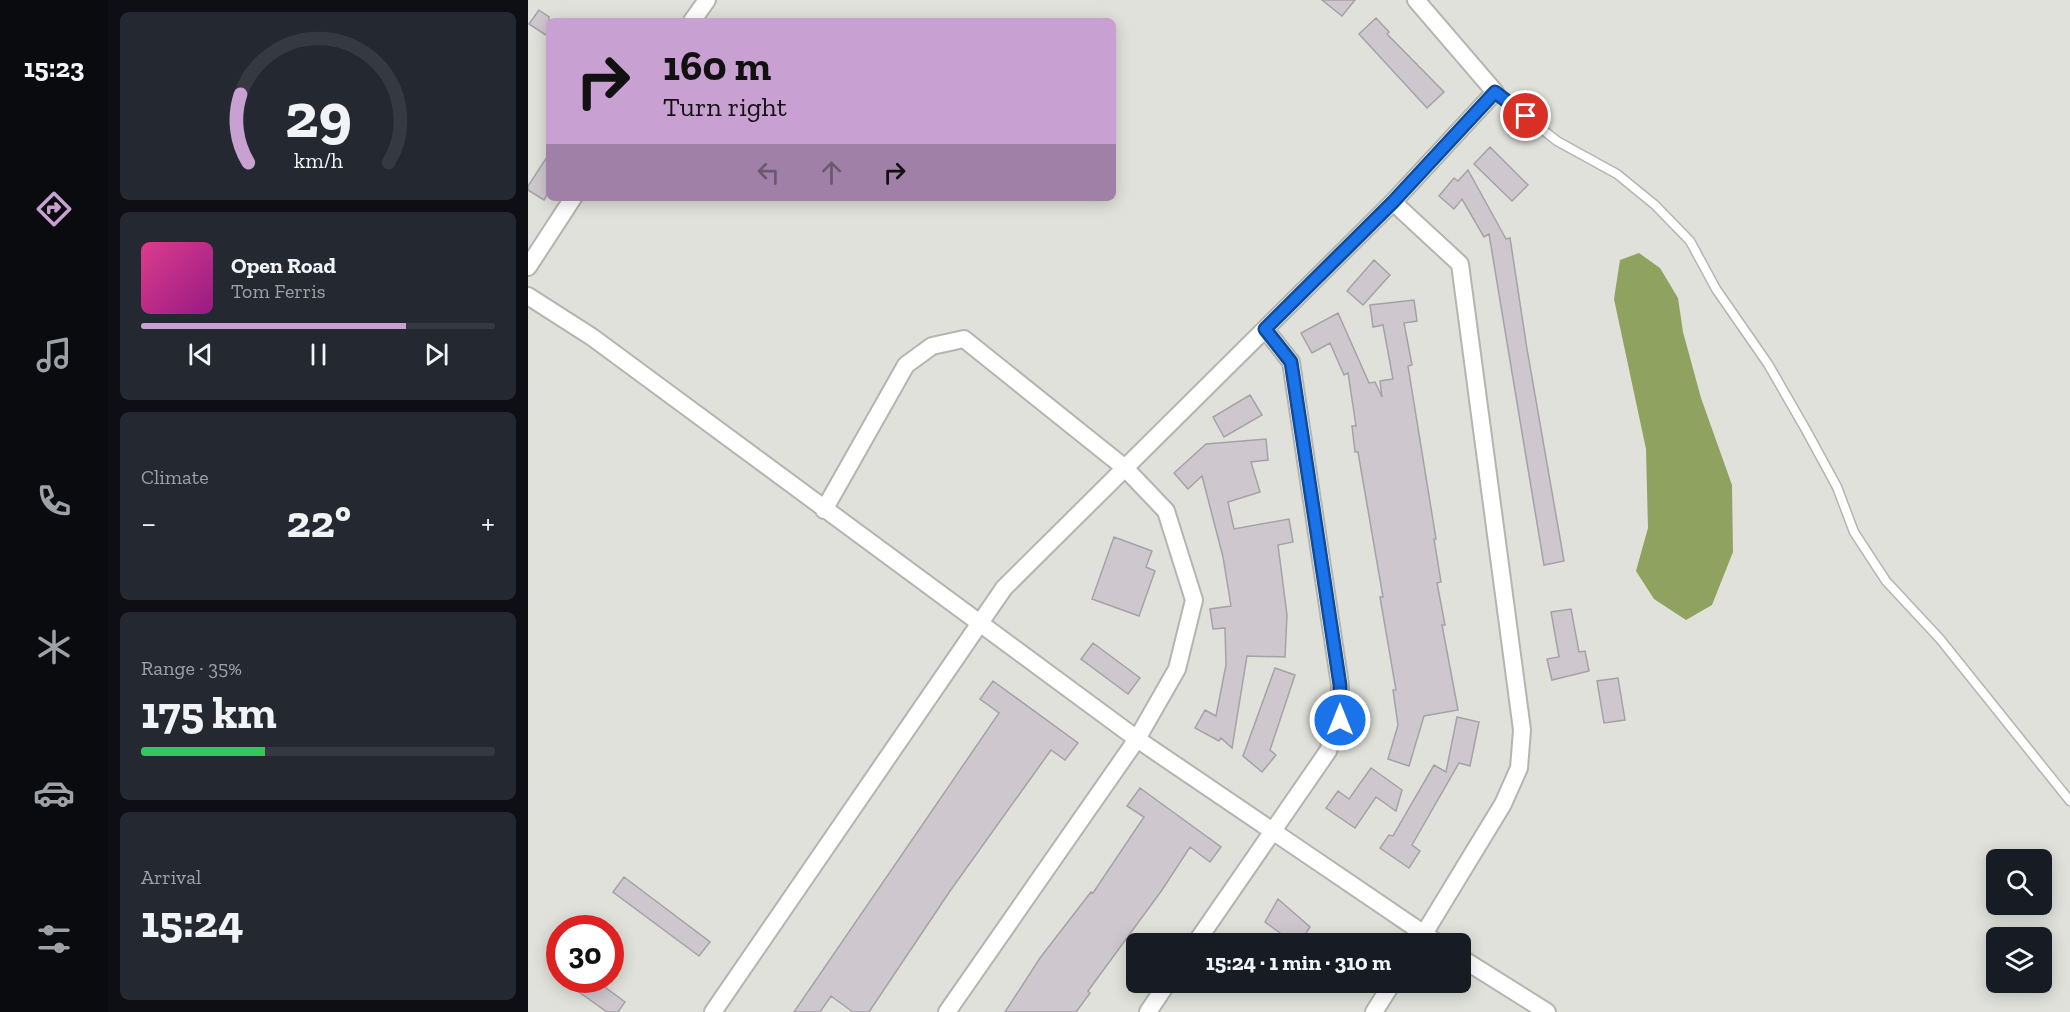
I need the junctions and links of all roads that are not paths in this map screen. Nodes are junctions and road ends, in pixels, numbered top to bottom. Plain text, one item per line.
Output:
1 (707, 0) edge
2 (1416, 0) edge
3 (694, 18) edge
4 (1495, 92) junction
5 (571, 201) edge
6 (1393, 202) junction
7 (528, 267) edge
8 (528, 296) edge
9 (1265, 329) junction
10 (1125, 468) junction
11 (824, 510) junction
12 (979, 624) junction
13 (1137, 739) junction
14 (2070, 801) edge
15 (1272, 829) junction
16 (1202, 933) edge
17 (1417, 933) edge
18 (1431, 933) edge
19 (1471, 964) edge
20 (1161, 993) edge
21 (1386, 993) edge
22 (713, 1012) edge
23 (947, 1012) edge
24 (1148, 1012) edge
25 (1374, 1012) edge
26 (1546, 1012) edge

1 - 3 street
2 - 4 street
4 - 6 street
4 - 14 lane
5 - 7 street
6 - 9 street
6 - 18 street
8 - 11 street
9 - 10 street
9 - 15 street
10 - 11 street
10 - 12 street
10 - 13 street
11 - 12 street
12 - 13 street
12 - 22 street
13 - 15 street
13 - 23 street
15 - 16 street
15 - 17 street
19 - 26 street
20 - 24 street
21 - 25 street

